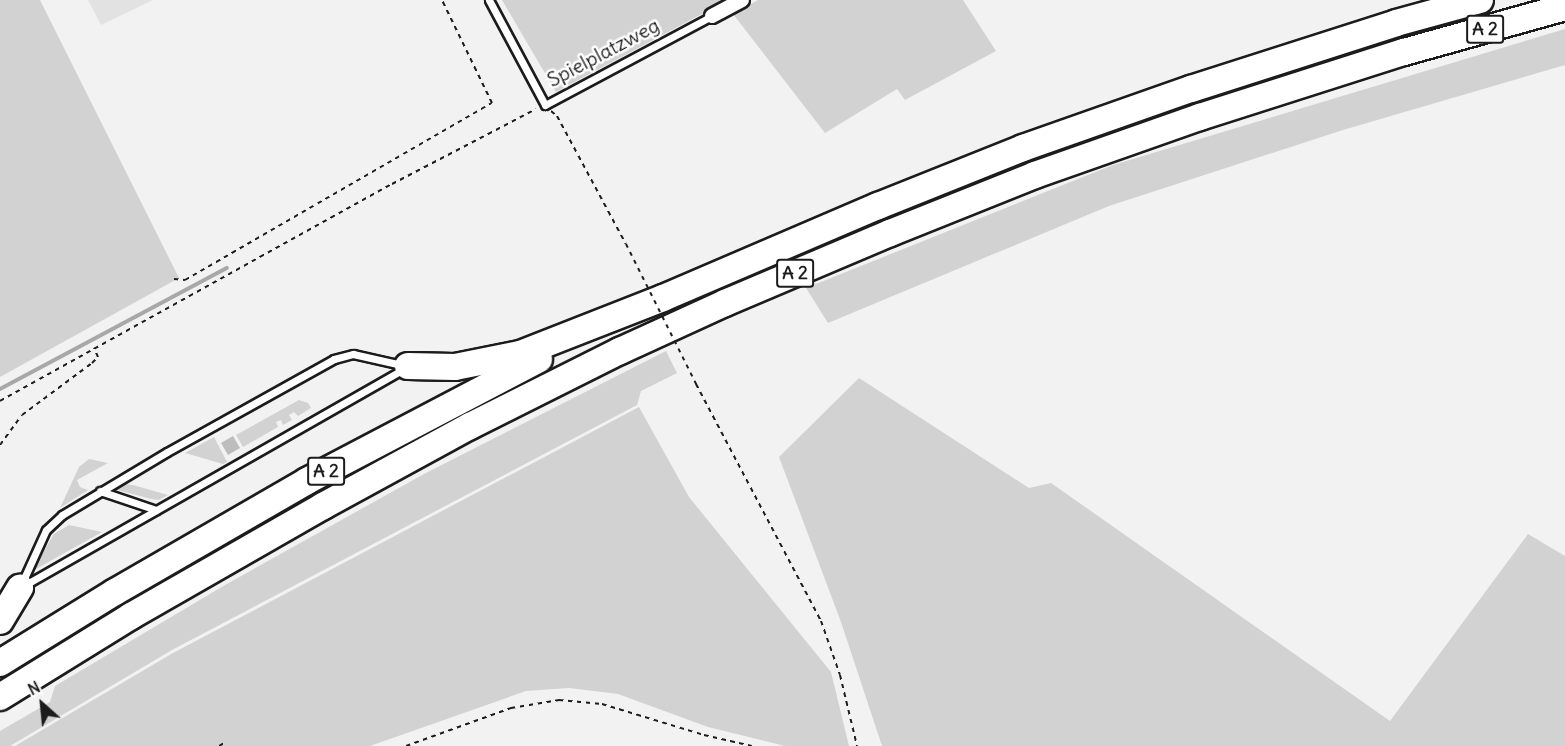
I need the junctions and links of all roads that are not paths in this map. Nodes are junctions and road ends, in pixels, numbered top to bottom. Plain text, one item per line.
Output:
1 (489, 0) edge
2 (742, 0) edge
3 (1480, 0) edge
4 (1565, 7) edge
5 (712, 16) joint
6 (663, 298) junction
7 (408, 366) junction
8 (100, 491) junction
9 (156, 510) junction
10 (20, 588) junction
11 (0, 621) edge
12 (0, 663) edge
13 (0, 697) edge

1 - 5 lane, Spielplatzweg
2 - 5 street, Spielplatzweg
3 - 6 highway, A 2
4 - 13 highway, A 2
6 - 7 highway
6 - 12 highway, A 2
7 - 8 lane
7 - 9 lane
8 - 9 lane
8 - 10 lane
9 - 10 lane
10 - 11 highway

